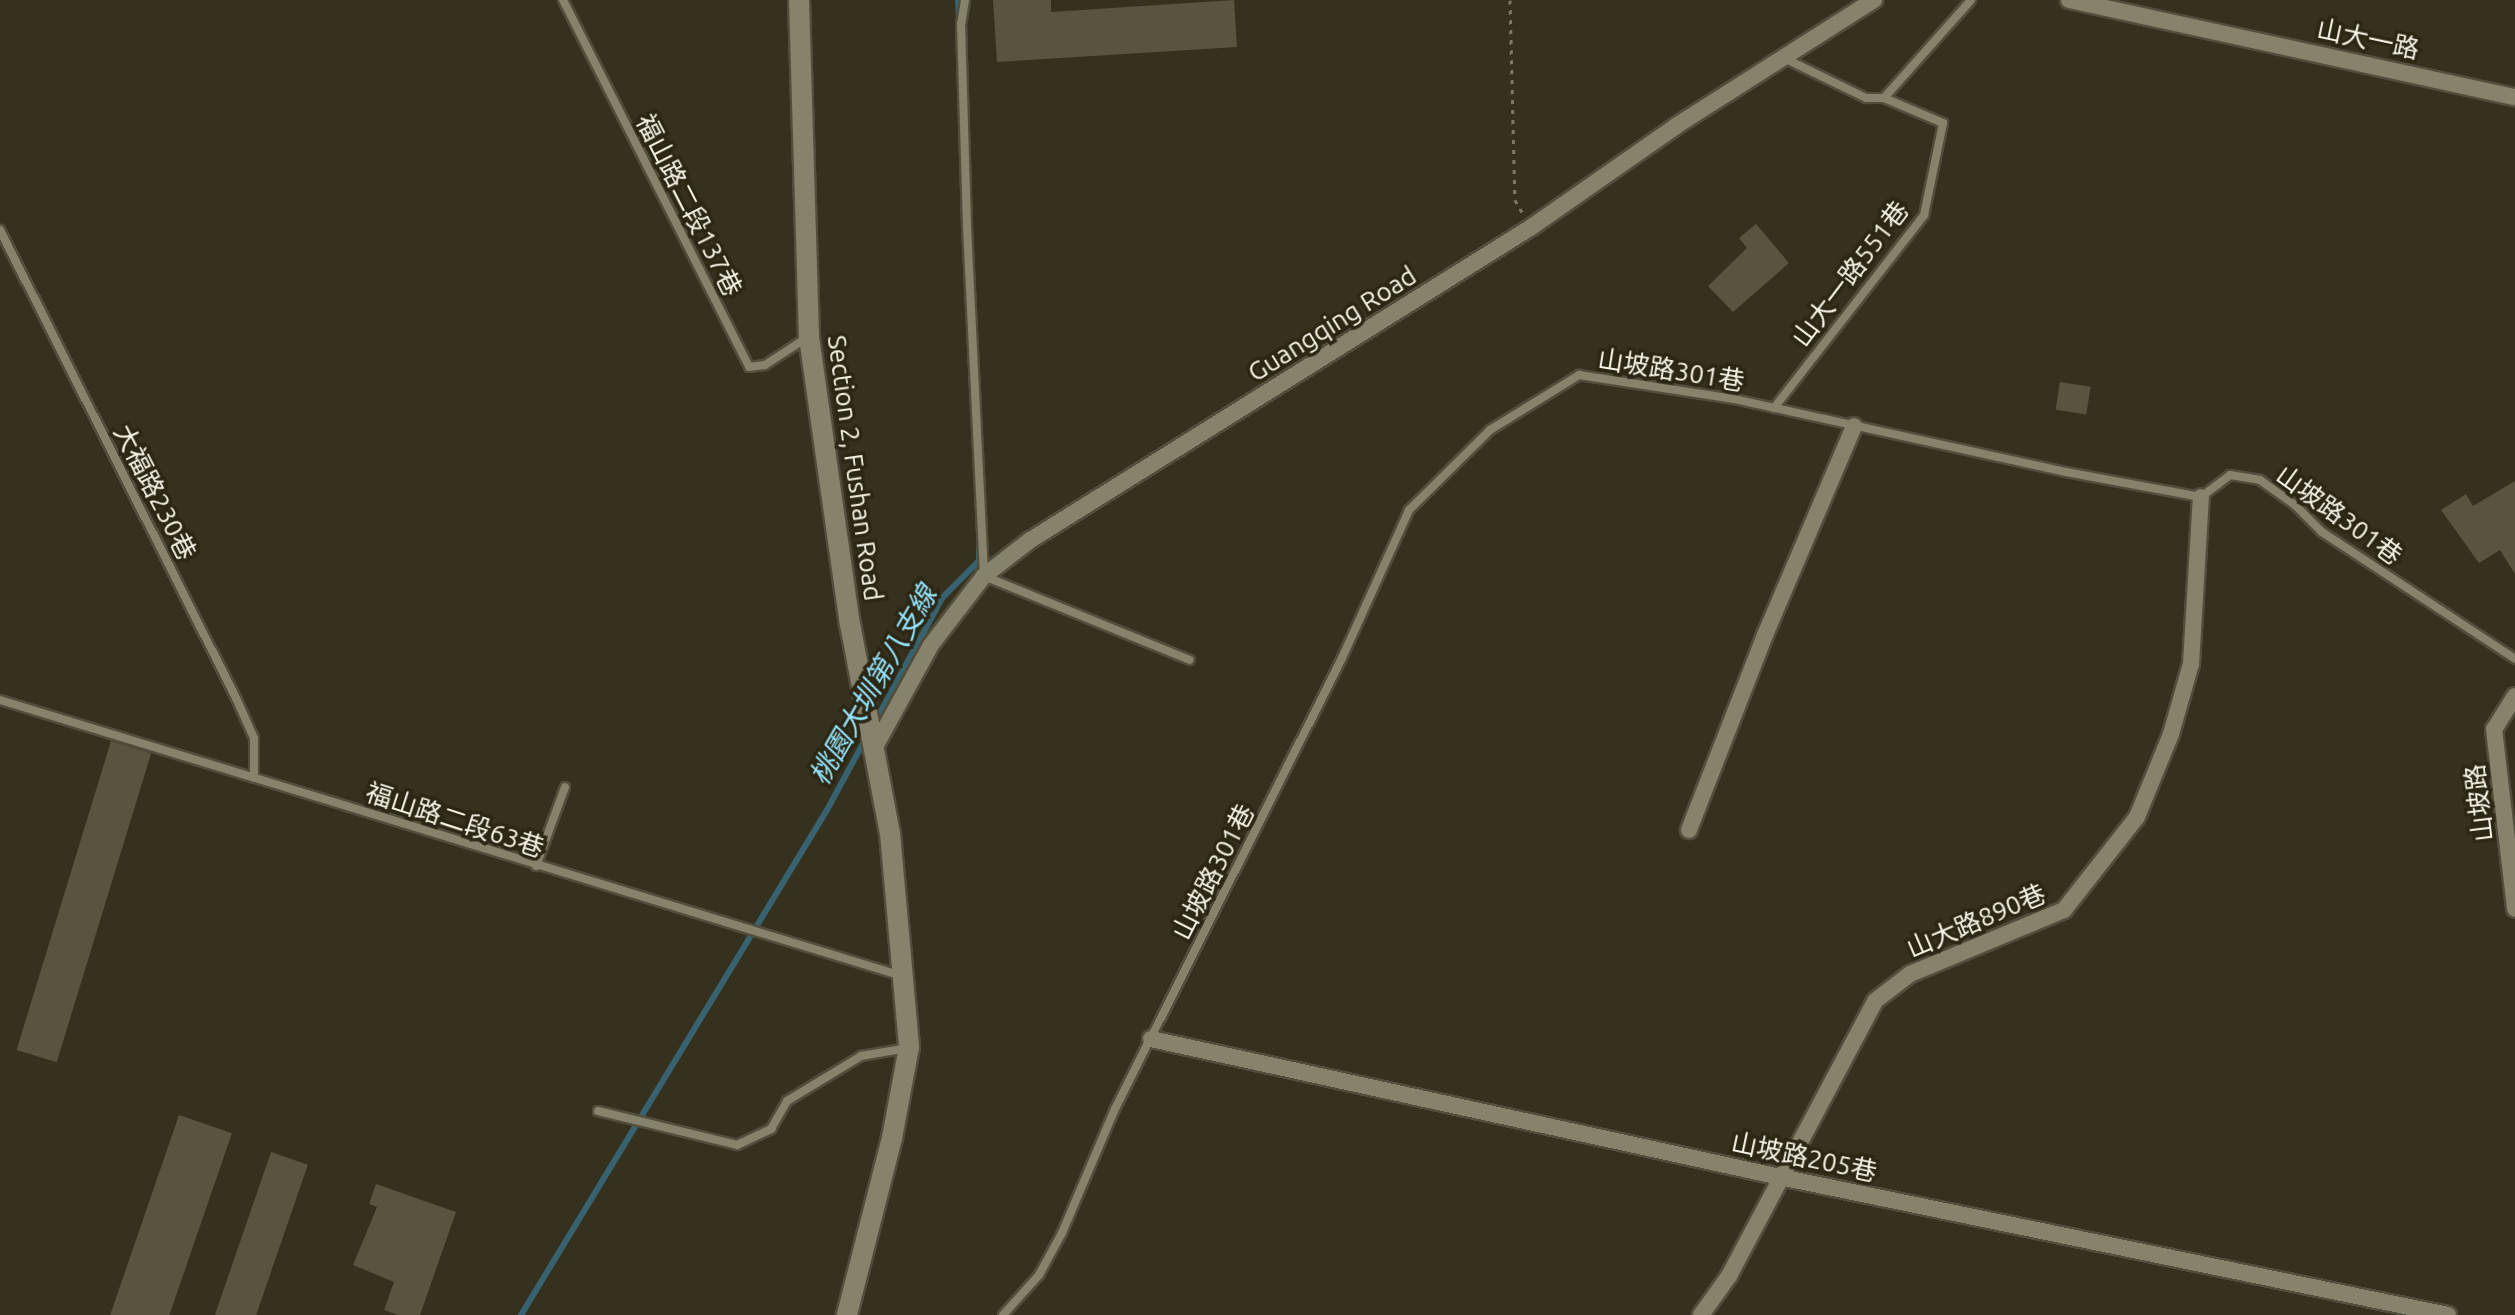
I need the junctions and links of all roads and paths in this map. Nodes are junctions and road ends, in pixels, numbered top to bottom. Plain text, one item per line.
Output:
1 (563, 0) edge
2 (799, 0) edge
3 (965, 0) edge
4 (1510, 0) edge
5 (1874, 0) edge
6 (1971, 0) edge
7 (2069, 0) edge
8 (1783, 58) junction
9 (2515, 97) edge
10 (1884, 98) junction
11 (1530, 228) junction
12 (0, 230) edge
13 (809, 337) junction
14 (1774, 408) junction
15 (1854, 426) junction
16 (2201, 497) junction
17 (984, 576) junction
18 (2515, 659) edge
19 (1190, 660) dead end
20 (2515, 696) edge
21 (0, 700) edge
22 (876, 745) junction
23 (254, 778) junction
24 (565, 787) dead end
25 (1689, 830) dead end
26 (2512, 854) edge
27 (536, 866) junction
28 (2515, 909) edge
29 (899, 975) junction
30 (1151, 1039) junction
31 (909, 1047) junction
32 (598, 1111) dead end
33 (1780, 1177) junction
34 (847, 1315) edge
35 (1003, 1315) edge
36 (1701, 1315) edge
37 (2448, 1315) edge

1 - 13 lane, 福山路二段137巷
2 - 13 street, Section 2, Fushan Road
3 - 17 lane
4 - 11 path
5 - 8 street, Guangqing Road
6 - 10 lane
7 - 9 street, 山大一路
8 - 10 lane, 山大一路551巷
8 - 11 street, Guangqing Road
10 - 14 lane, 山大一路551巷
11 - 17 street, Guangqing Road
12 - 23 lane, 大福路230巷
13 - 22 street, Section 2, Fushan Road
14 - 15 lane, 山坡路301巷
14 - 30 lane, 山坡路301巷
15 - 16 lane, 山坡路301巷
15 - 25 street
16 - 18 lane, 山坡路301巷
16 - 33 street, 山大路890巷
17 - 19 lane
17 - 22 street, Guangqing Road
20 - 26 street, 山坡路
21 - 23 lane, 福山路二段63巷
22 - 29 street, Section 2, Fushan Road
23 - 27 lane, 福山路二段63巷
24 - 27 lane
26 - 28 street, 山坡路
27 - 29 lane, 福山路二段63巷
29 - 31 street, Section 2, Fushan Road
30 - 33 street, 山坡路205巷
30 - 35 lane, 山坡路301巷
31 - 32 lane
31 - 34 street, Section 2, Fushan Road
33 - 36 street, 山大路890巷
33 - 37 street, 山坡路205巷

